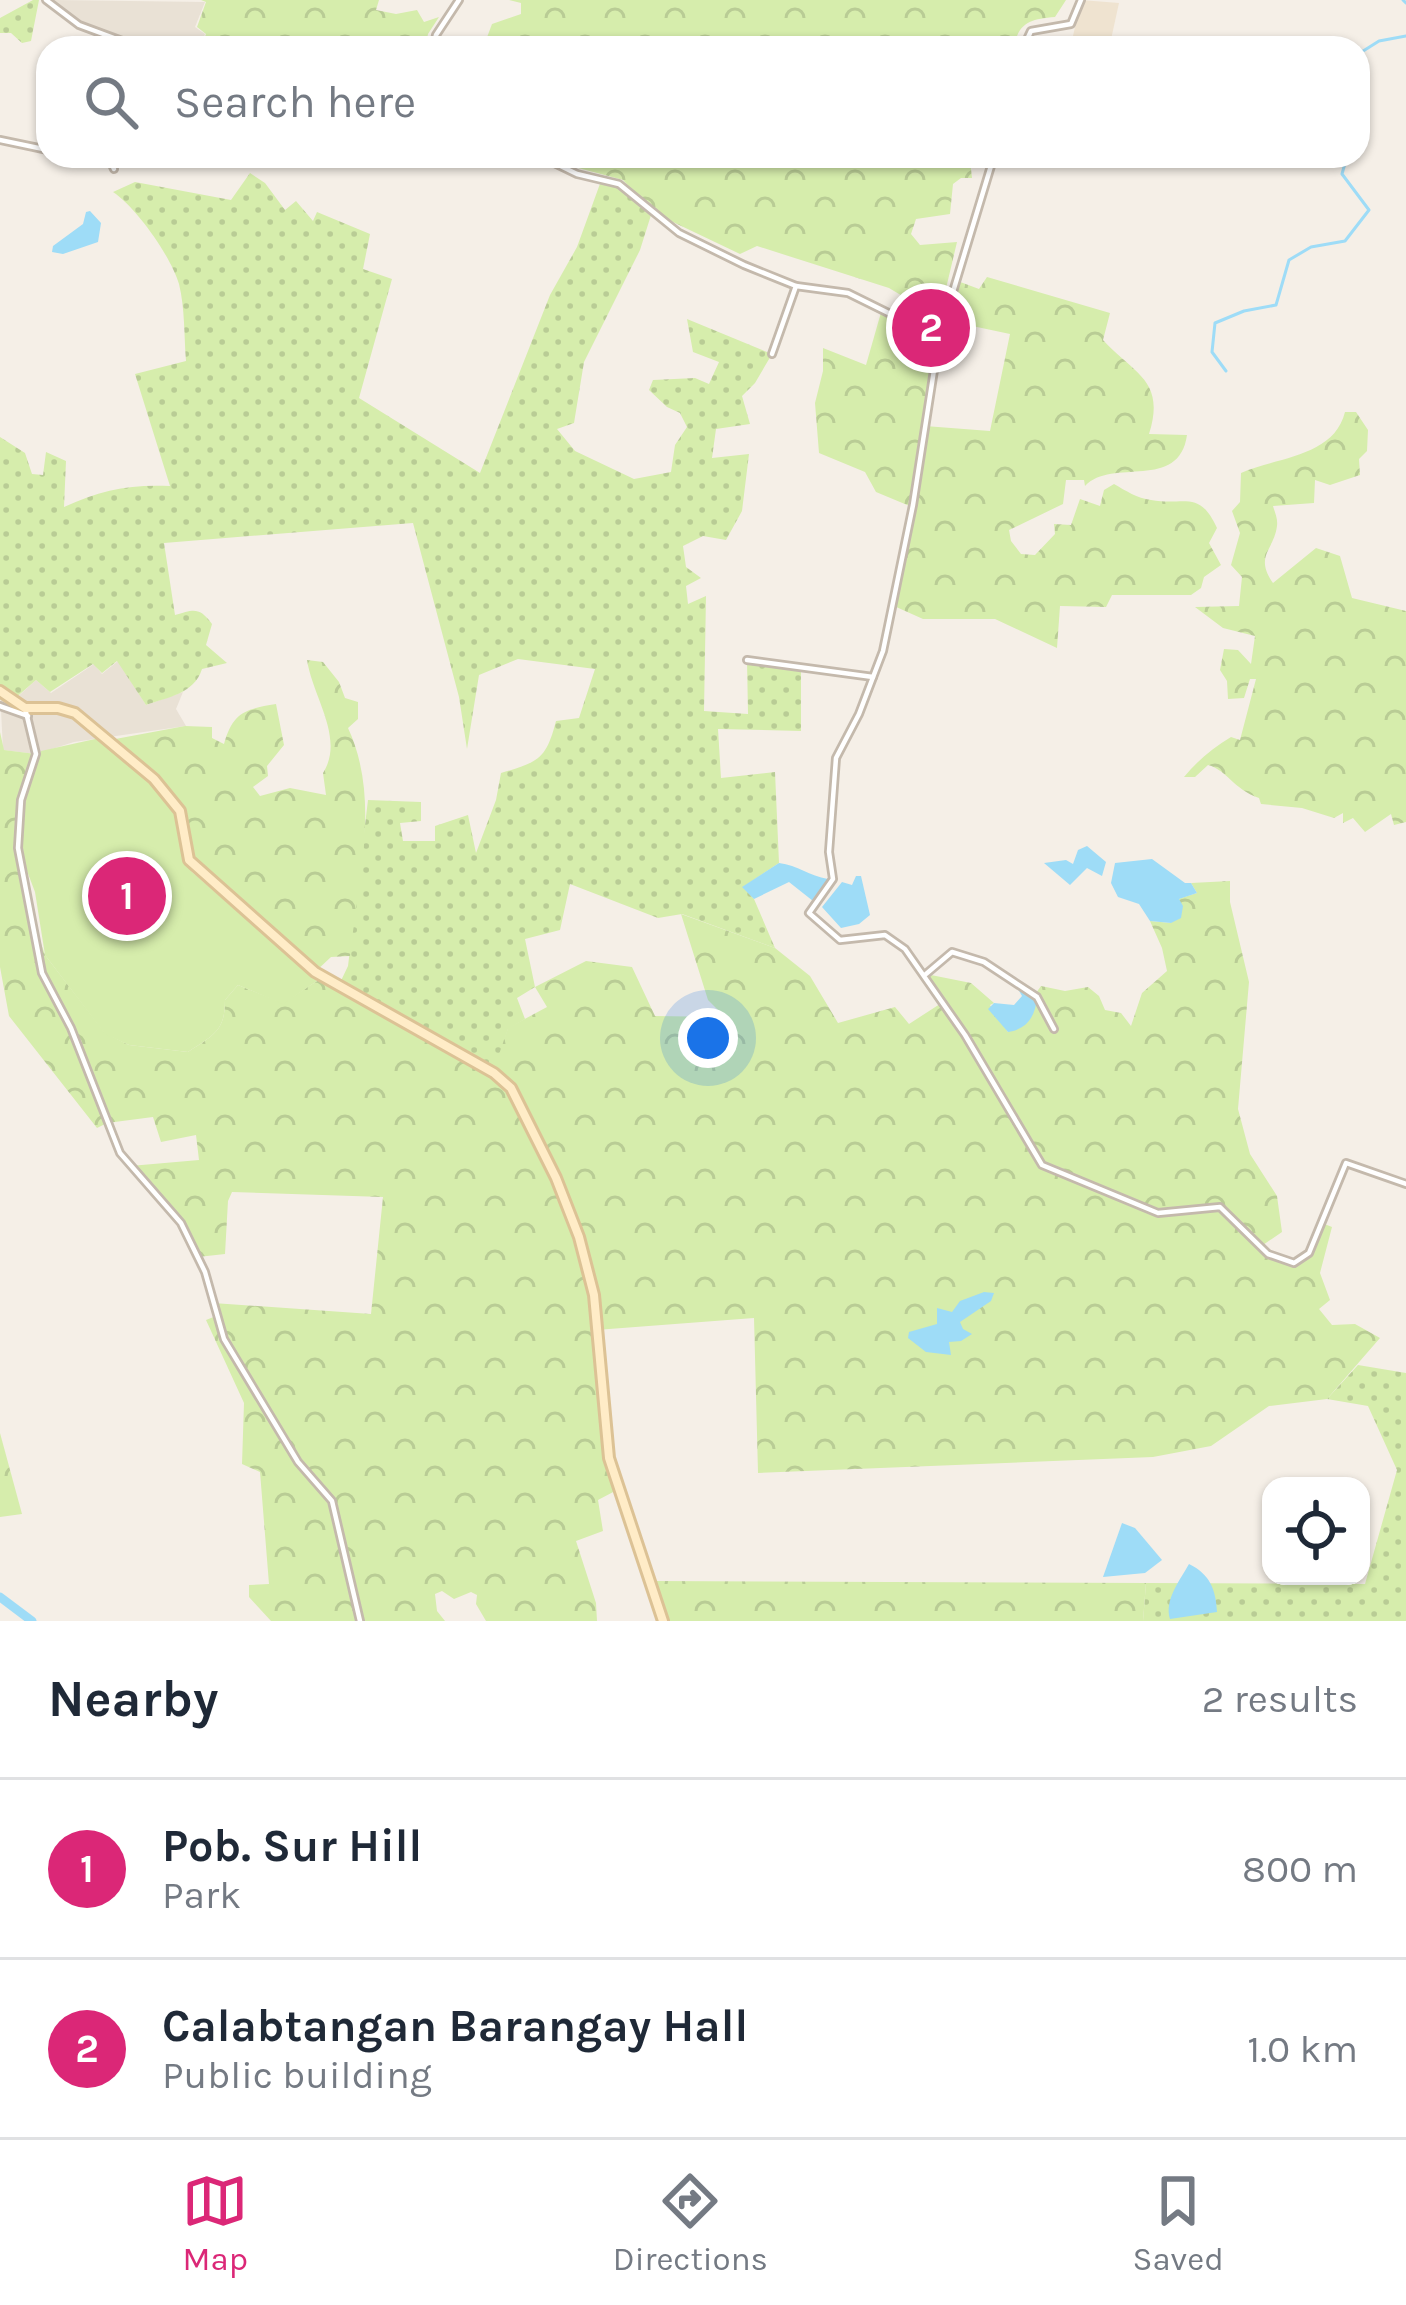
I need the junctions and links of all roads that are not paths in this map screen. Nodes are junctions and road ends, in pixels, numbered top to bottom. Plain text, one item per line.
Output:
1 (46, 0) edge
2 (459, 0) edge
3 (1081, 0) edge
4 (109, 36) edge
5 (436, 36) edge
6 (1029, 36) edge
7 (0, 140) edge
8 (36, 149) edge
9 (565, 168) edge
10 (990, 168) edge
11 (796, 286) junction
12 (939, 338) junction
13 (772, 354) dead end
14 (747, 660) dead end
15 (873, 677) junction
16 (0, 691) edge
17 (0, 706) edge
18 (27, 712) junction
19 (926, 974) junction
20 (1054, 1029) dead end
21 (1406, 1184) edge
22 (360, 1621) edge
23 (663, 1621) edge

1 - 4 street
2 - 5 street
3 - 6 street
7 - 8 street
9 - 11 street
10 - 12 street
11 - 12 street
11 - 13 street
12 - 15 street
14 - 15 street
15 - 19 street
16 - 18 main road
17 - 18 street
18 - 22 street
18 - 23 main road
19 - 20 street
19 - 21 street

